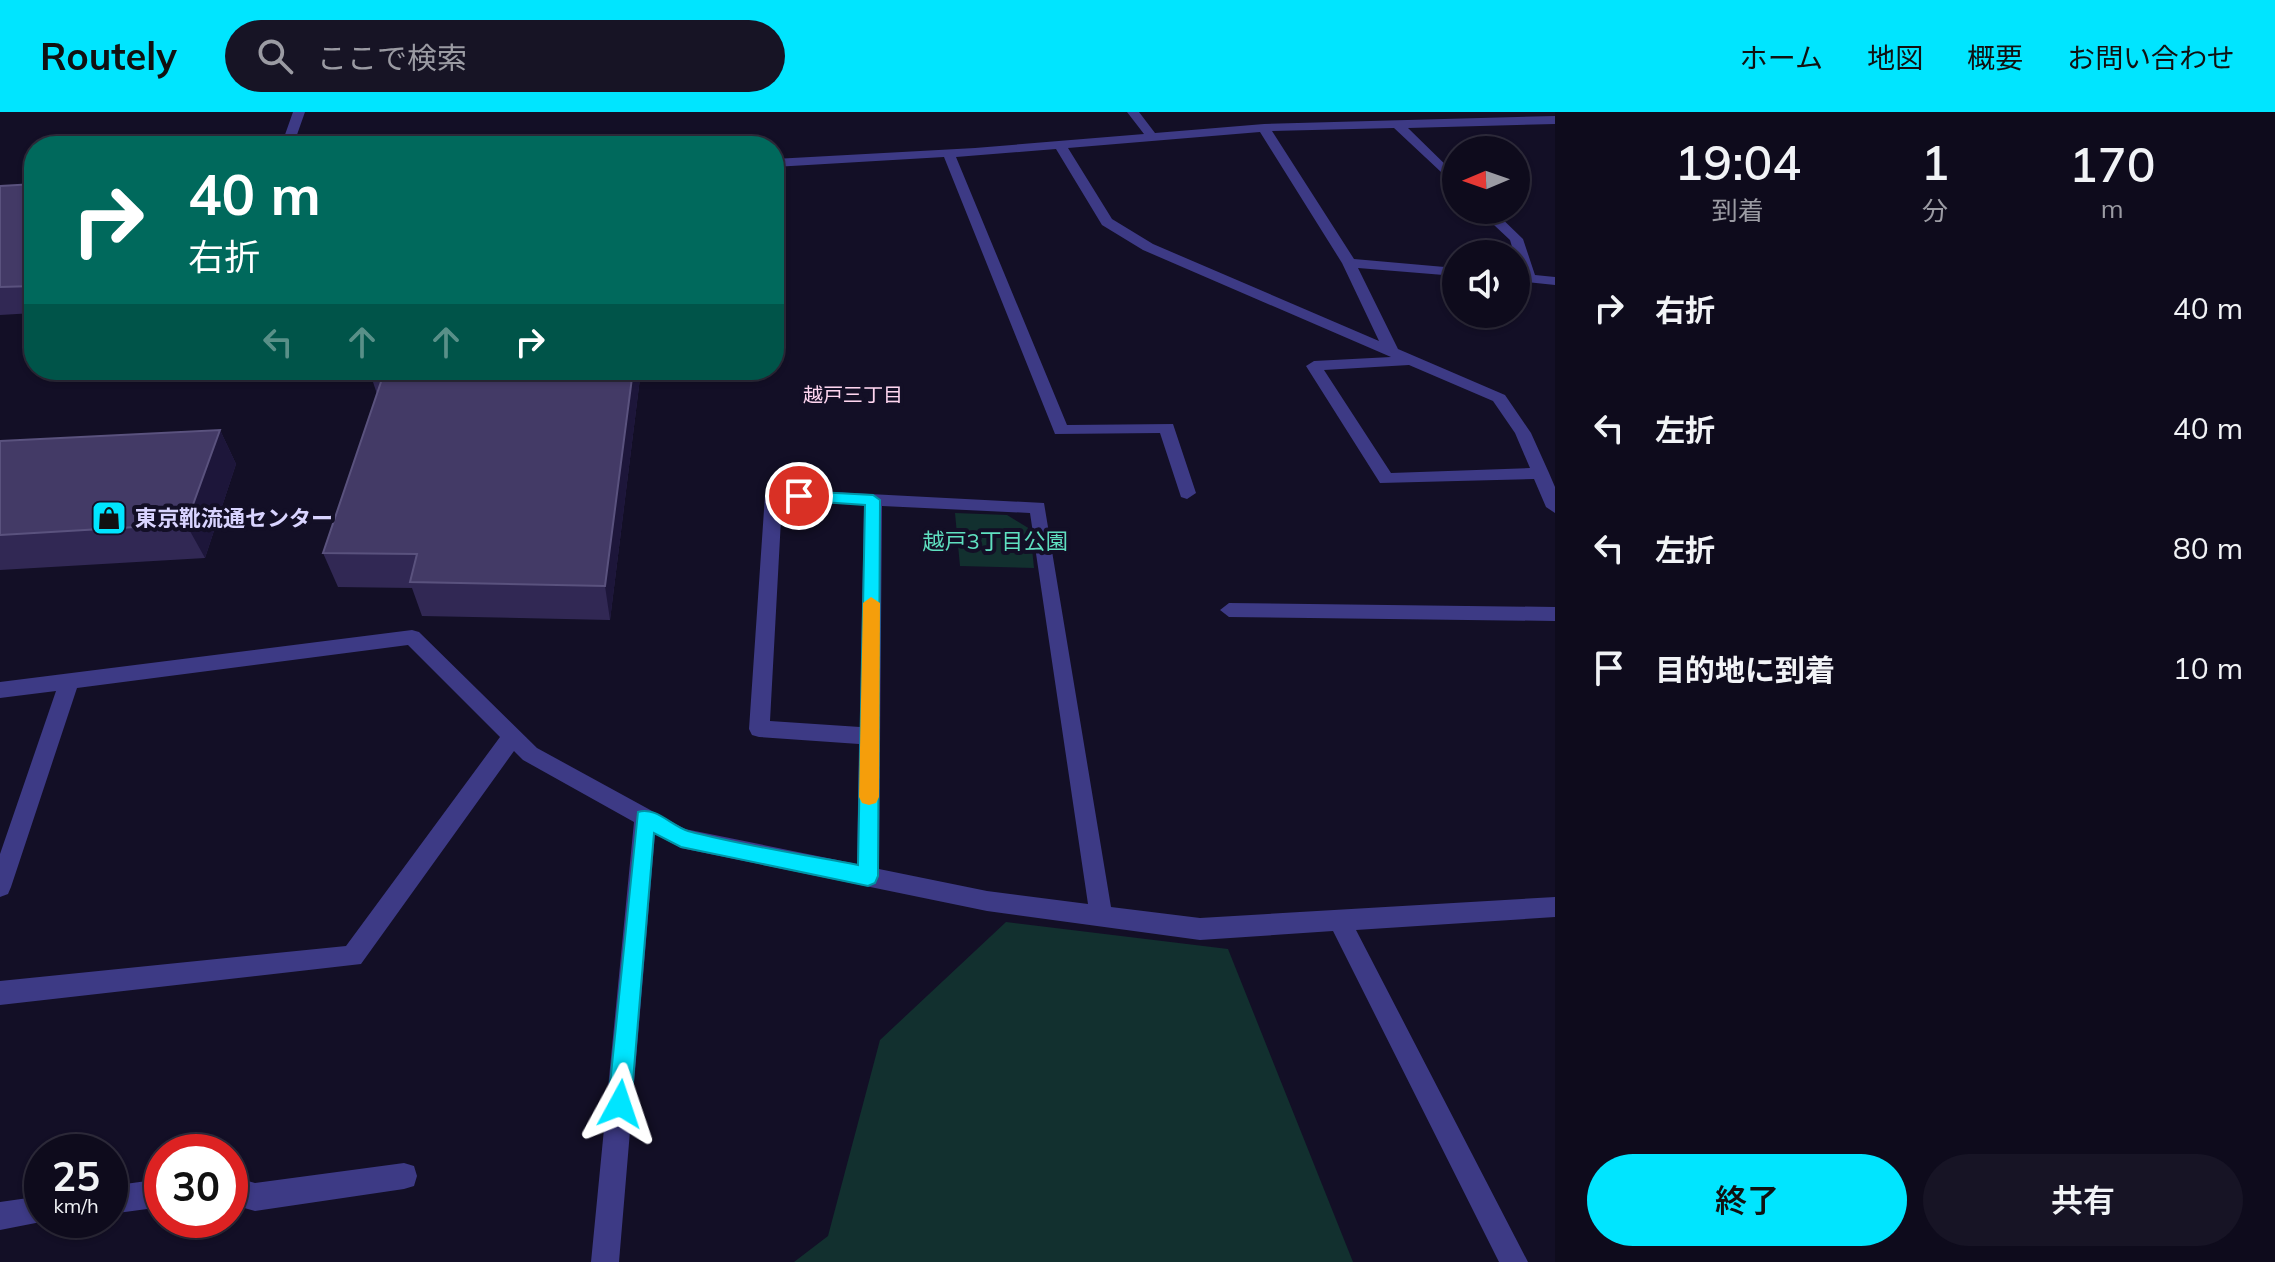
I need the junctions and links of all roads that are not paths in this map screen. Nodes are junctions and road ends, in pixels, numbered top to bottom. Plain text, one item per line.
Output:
1 (299, 112) edge
2 (1133, 112) edge
3 (1535, 112) edge
4 (1553, 121) edge
5 (1397, 124) junction
6 (1264, 128) junction
7 (291, 136) edge
8 (1152, 137) junction
9 (1060, 145) junction
10 (948, 153) junction
11 (784, 162) edge
12 (1442, 168) edge
13 (1500, 224) edge
14 (1516, 240) edge
15 (1349, 263) junction
16 (1442, 271) edge
17 (1530, 279) edge
18 (1555, 281) edge
19 (1392, 352) junction
20 (1412, 361) junction
21 (1541, 473) junction
22 (1187, 493) dead end
23 (873, 500) junction
24 (1555, 507) edge
25 (1229, 610) dead end
26 (1555, 614) edge
27 (69, 682) junction
28 (0, 690) edge
29 (869, 736) junction
30 (512, 737) junction
31 (645, 818) junction
32 (868, 876) junction
33 (0, 887) edge
34 (1555, 907) edge
35 (1101, 916) junction
36 (1339, 920) junction
37 (0, 993) edge
38 (404, 1176) dead end
39 (248, 1195) edge
40 (24, 1213) edge
41 (0, 1216) edge
42 (605, 1262) edge
43 (1514, 1262) edge

1 - 7 street
2 - 8 street
3 - 4 street
4 - 5 street
5 - 6 street
5 - 12 street
6 - 8 street
6 - 15 street
8 - 9 street
9 - 10 street
9 - 19 street
10 - 11 street
10 - 22 street
13 - 14 street
15 - 16 street
15 - 19 street
17 - 18 street
19 - 20 street
20 - 21 street
20 - 21 street
21 - 24 street
23 - 29 street
23 - 29 street
23 - 35 street
25 - 26 street
27 - 28 street
27 - 30 street
27 - 33 street
29 - 32 street
30 - 31 street
30 - 37 street
31 - 32 street
31 - 42 street
32 - 35 street
34 - 36 street
35 - 36 street
36 - 43 street
38 - 39 street
40 - 41 street

